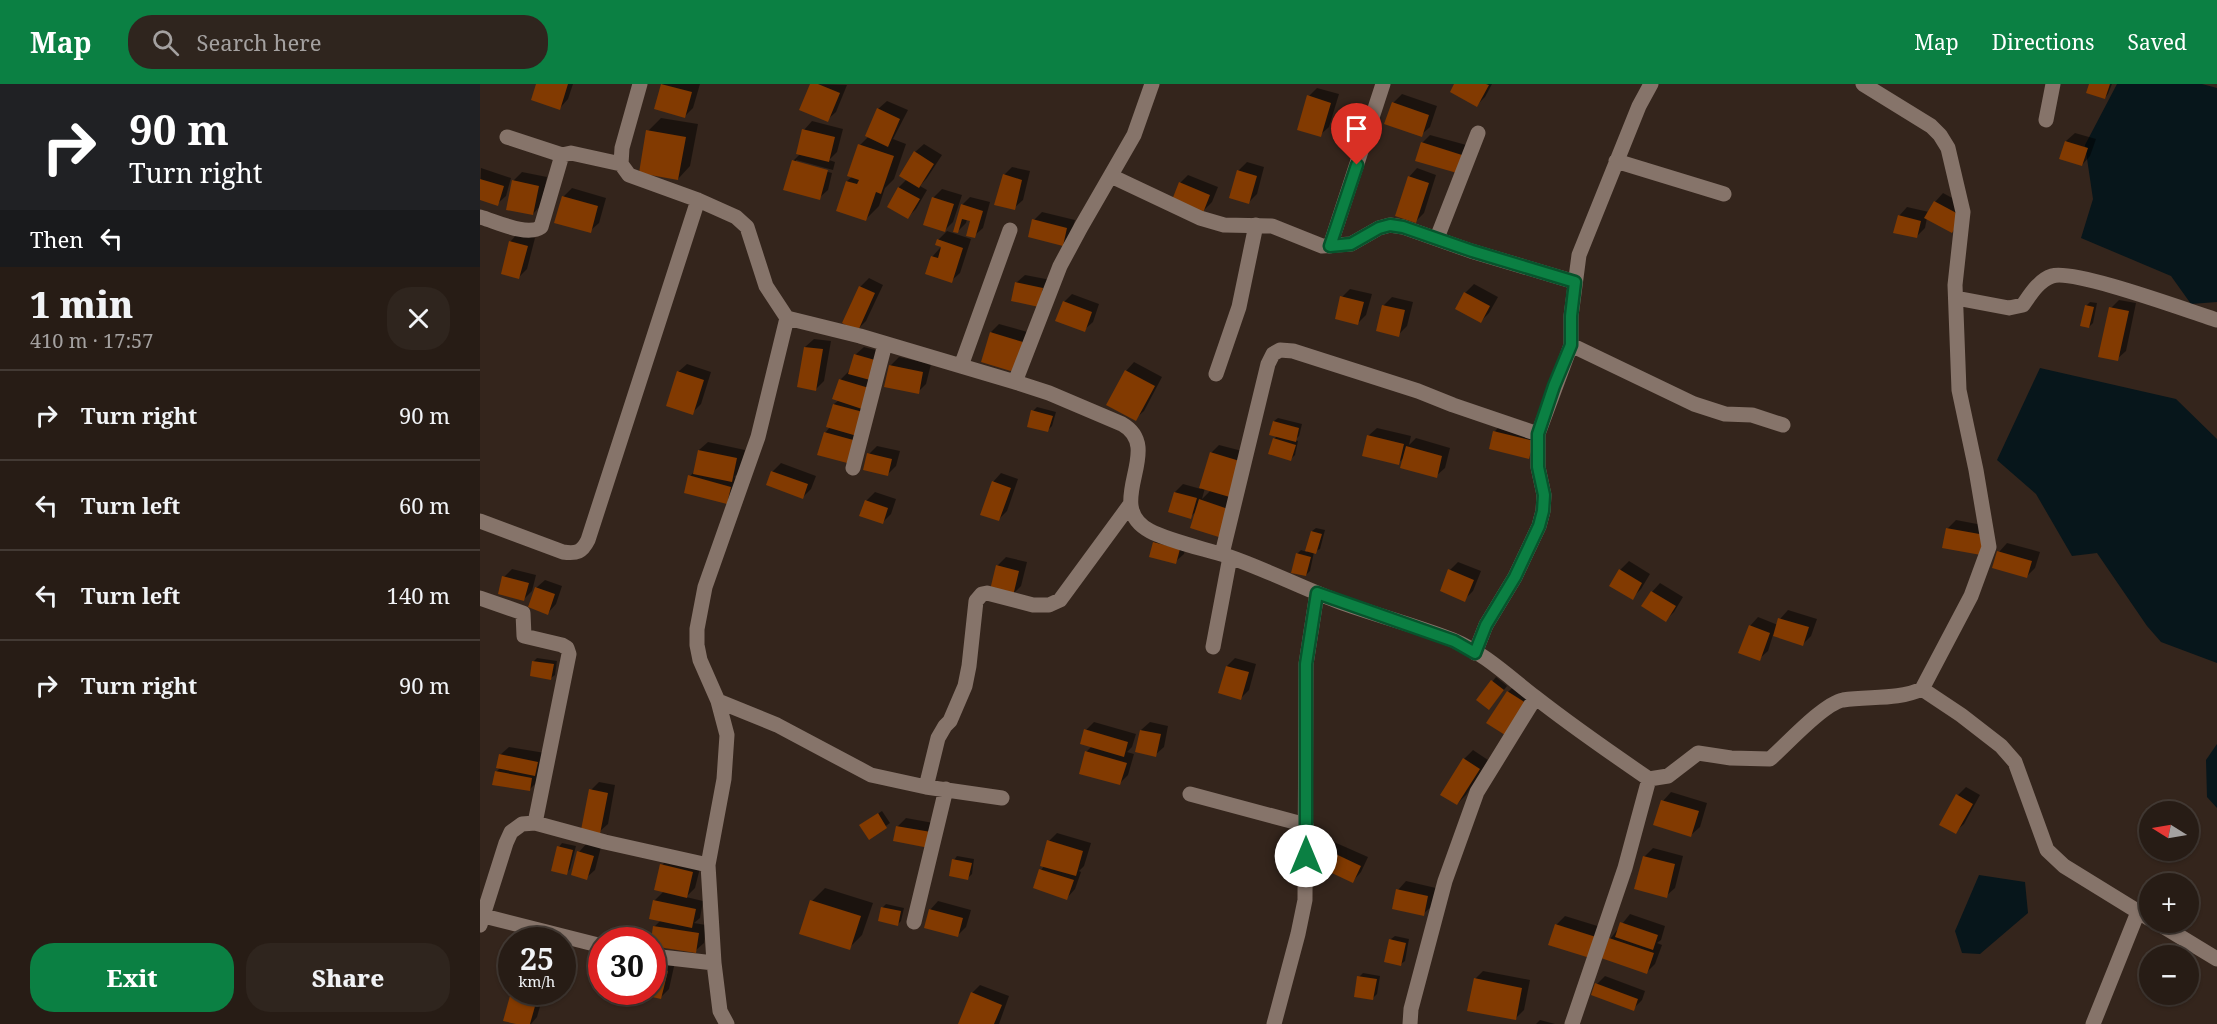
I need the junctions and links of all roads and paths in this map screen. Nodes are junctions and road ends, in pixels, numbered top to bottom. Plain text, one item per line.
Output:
1 (640, 84) edge
2 (1152, 84) edge
3 (1383, 84) edge
4 (1651, 84) edge
5 (1863, 84) edge
6 (2053, 84) edge
7 (2046, 120) dead end
8 (1478, 133) dead end
9 (507, 137) dead end
10 (562, 155) junction
11 (1616, 161) junction
12 (621, 164) junction
13 (1111, 176) junction
14 (1724, 194) dead end
15 (698, 200) junction
16 (480, 216) edge
17 (1256, 225) junction
18 (1010, 230) dead end
19 (1437, 238) junction
20 (1330, 246) junction
21 (1575, 282) junction
22 (1956, 298) junction
23 (786, 318) junction
24 (2217, 320) edge
25 (885, 344) junction
26 (1571, 345) junction
27 (961, 366) junction
28 (1216, 374) dead end
29 (1015, 382) junction
30 (1783, 425) dead end
31 (1538, 434) junction
32 (854, 468) dead end
33 (1129, 506) junction
34 (480, 521) edge
35 (1226, 556) junction
36 (1317, 593) junction
37 (480, 598) edge
38 (1214, 647) dead end
39 (1475, 653) junction
40 (1922, 689) junction
41 (1535, 698) junction
42 (718, 701) junction
43 (1650, 779) junction
44 (926, 787) junction
45 (946, 789) junction
46 (1190, 794) dead end
47 (1002, 798) dead end
48 (536, 823) junction
49 (1306, 825) junction
50 (708, 865) junction
51 (2139, 913) edge
52 (481, 919) edge
53 (914, 922) dead end
54 (2139, 927) edge
55 (2174, 933) edge
56 (588, 943) edge
57 (666, 958) edge
58 (2217, 959) edge
59 (714, 963) junction
60 (727, 1024) edge
61 (1274, 1024) edge
62 (1410, 1024) edge
63 (1572, 1024) edge
64 (2093, 1024) edge

1 - 12 street
2 - 13 street
3 - 20 street
4 - 11 street
5 - 22 street
6 - 7 street
8 - 19 street
9 - 10 street
10 - 12 street
10 - 16 street
11 - 14 street
11 - 21 street
12 - 15 street
13 - 17 street
13 - 29 street
15 - 23 street
15 - 34 street
17 - 20 street
17 - 28 street
18 - 27 street
19 - 20 street
19 - 21 street
21 - 26 street
22 - 24 street
22 - 40 street
23 - 25 street
23 - 42 street
25 - 27 street
25 - 32 street
26 - 30 street
26 - 31 street
27 - 29 street
29 - 33 street
31 - 35 street
31 - 39 street
33 - 35 street
33 - 44 street
35 - 36 street
35 - 38 street
36 - 39 street
36 - 49 street
37 - 48 street
39 - 41 street
40 - 43 street
40 - 51 street
41 - 43 street
41 - 62 street
42 - 44 street
42 - 50 street
43 - 63 street
44 - 45 street
45 - 47 street
45 - 53 street
46 - 49 street
48 - 50 street
48 - 52 street
49 - 61 street
50 - 59 street
52 - 56 street
54 - 64 street
55 - 58 street
57 - 59 street
59 - 60 street

